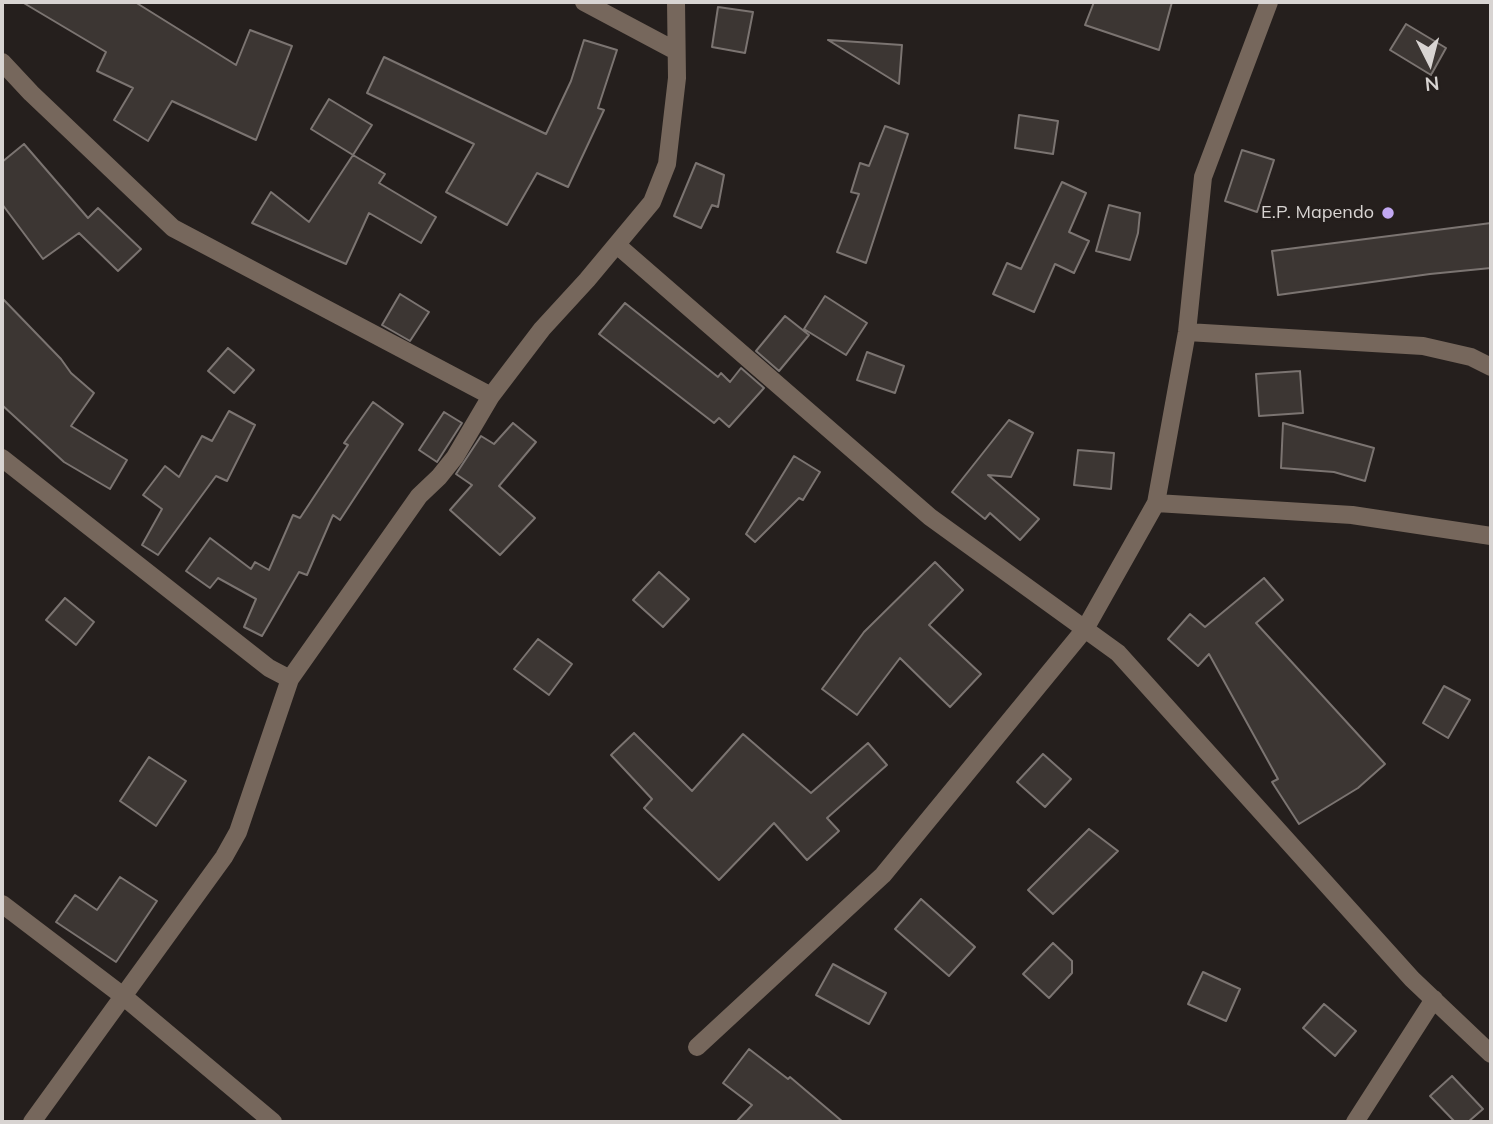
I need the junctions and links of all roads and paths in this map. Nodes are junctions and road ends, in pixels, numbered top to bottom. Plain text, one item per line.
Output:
1 (584, 2) edge
2 (676, 2) edge
3 (1269, 2) edge
4 (676, 51) junction
5 (2, 62) edge
6 (617, 244) junction
7 (1187, 332) junction
8 (1491, 367) edge
9 (491, 396) junction
10 (2, 458) edge
11 (1156, 503) junction
12 (1491, 536) edge
13 (1085, 629) junction
14 (290, 679) junction
15 (2, 904) edge
16 (124, 996) junction
17 (1433, 999) junction
18 (697, 1047) dead end
19 (1491, 1054) edge
20 (32, 1122) edge
21 (273, 1122) edge
22 (1355, 1122) edge

1 - 4 street
2 - 4 street
3 - 7 street
4 - 6 street
5 - 9 street
6 - 9 street
6 - 13 street
7 - 8 street
7 - 11 street
9 - 14 street
10 - 14 street
11 - 12 street
11 - 13 street
13 - 17 street
13 - 18 street
14 - 16 street
15 - 16 street
16 - 20 street
16 - 21 street
17 - 19 street
17 - 22 street

